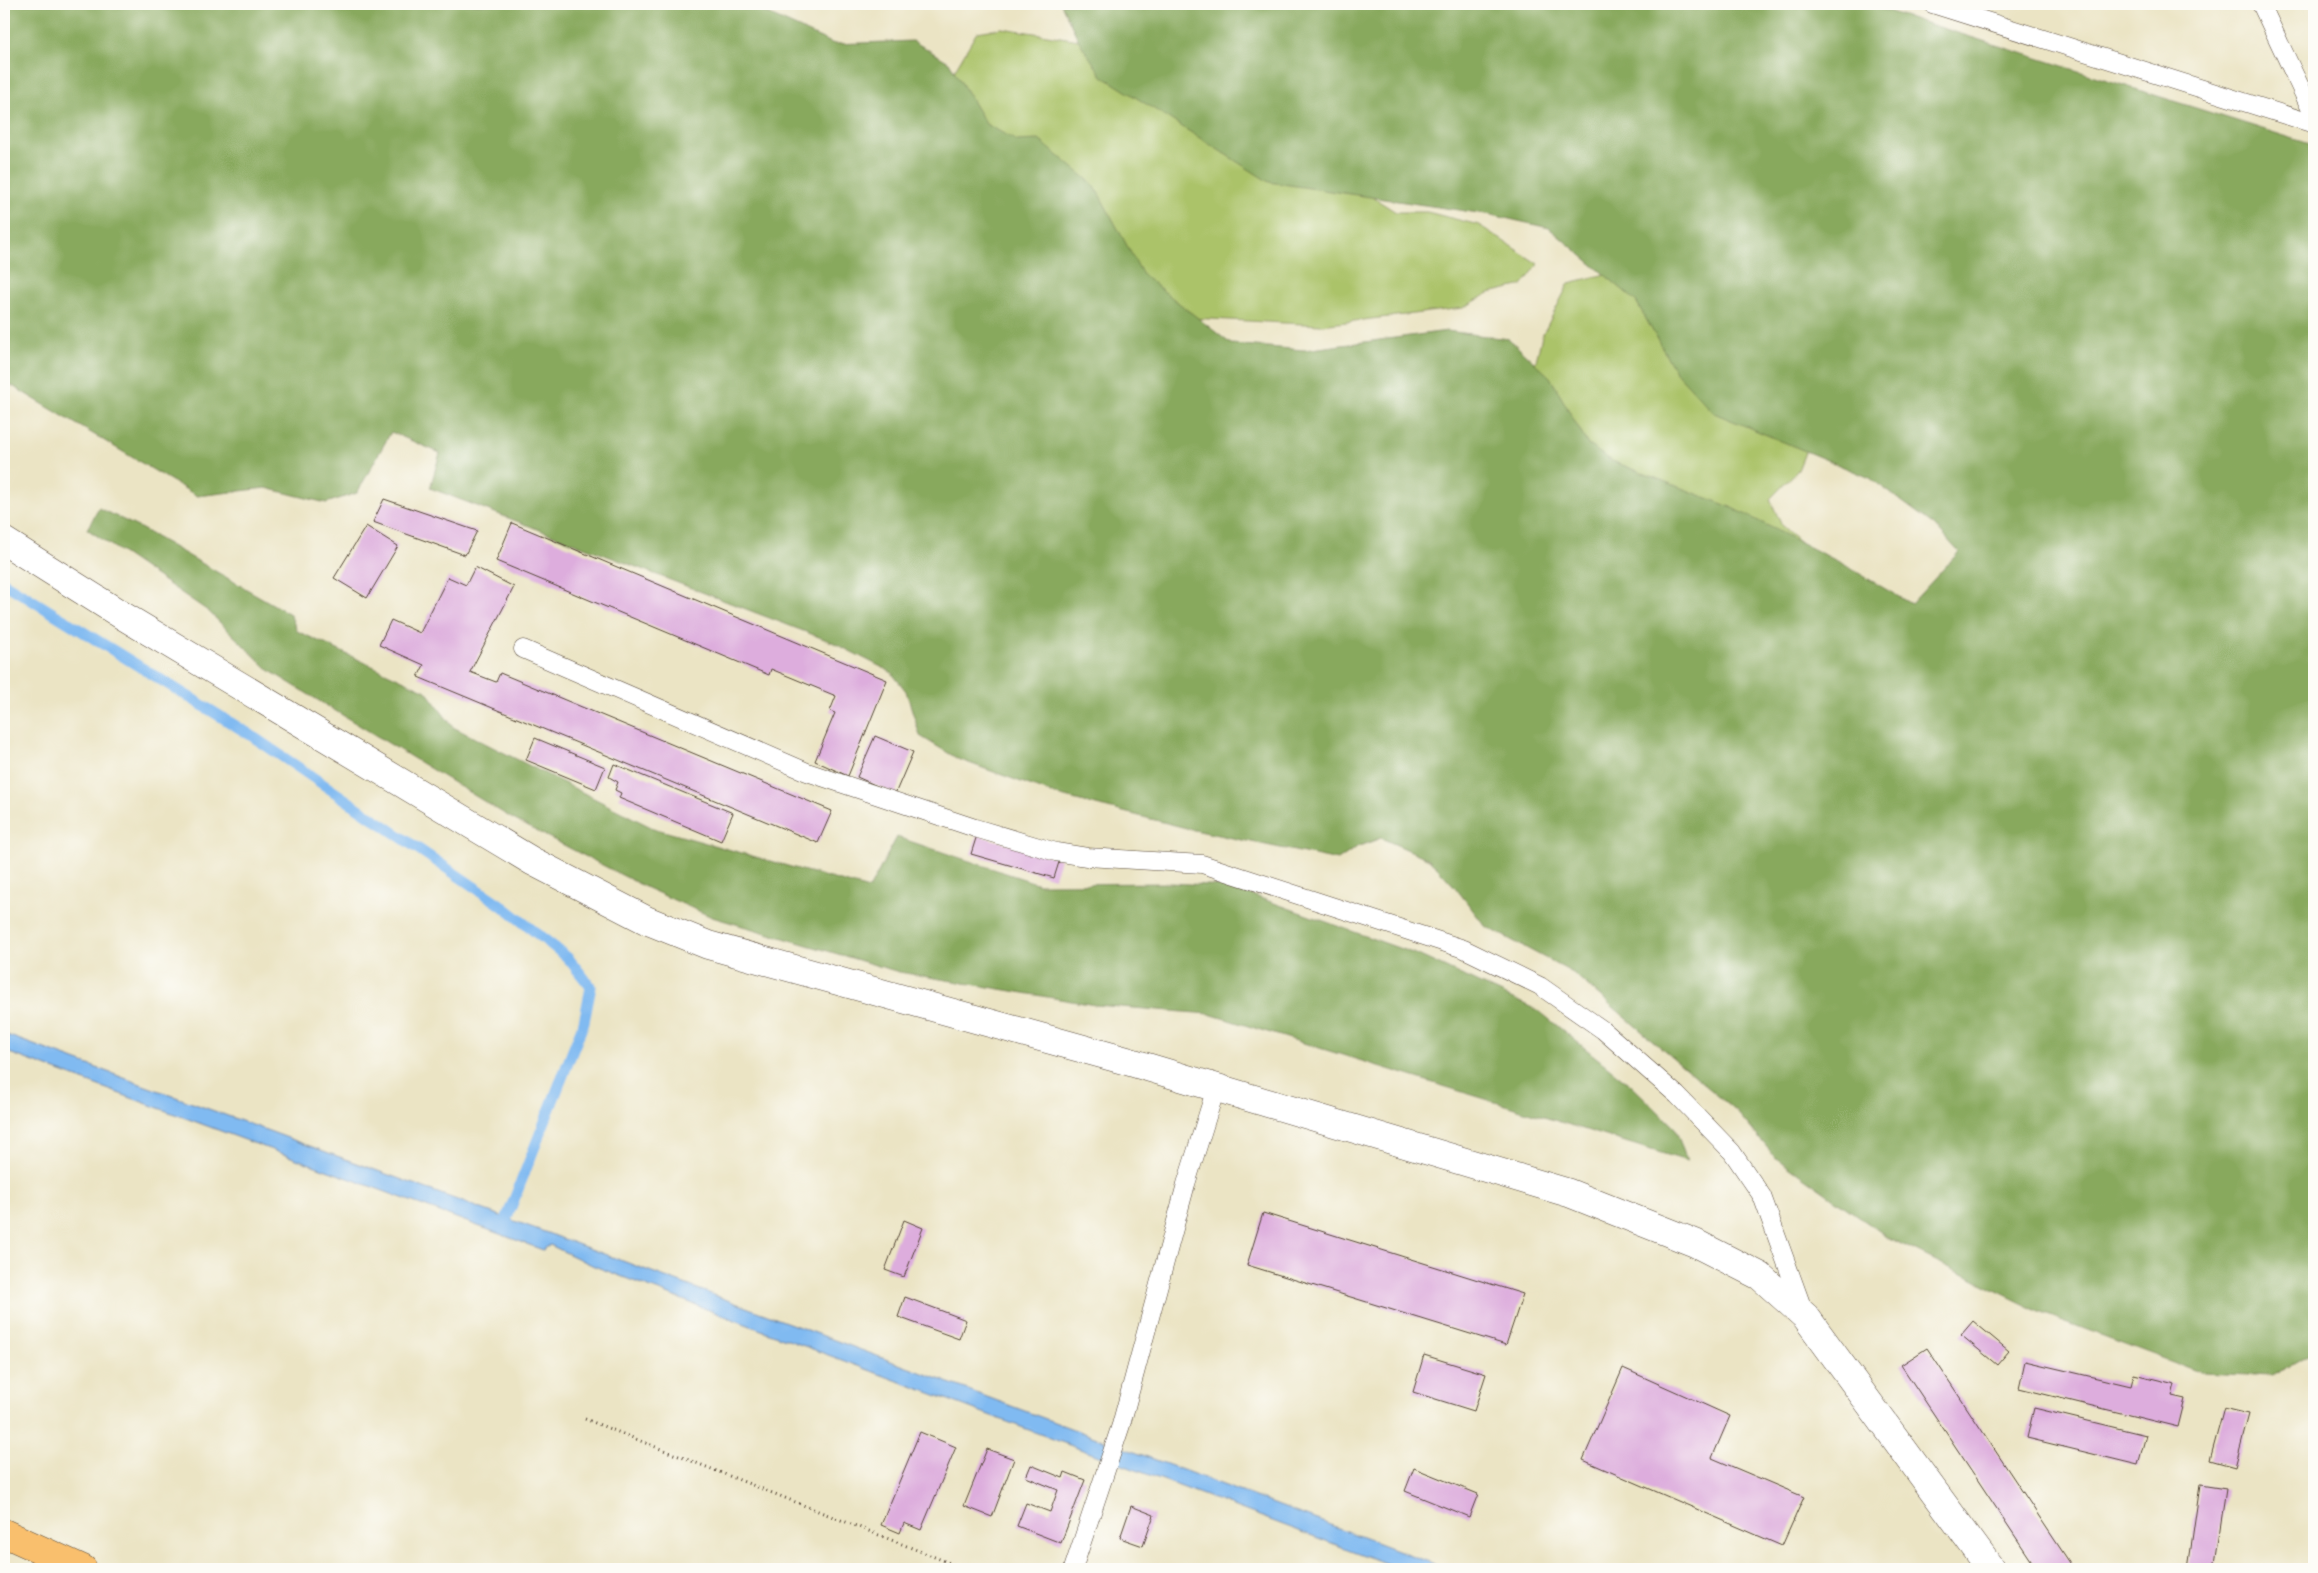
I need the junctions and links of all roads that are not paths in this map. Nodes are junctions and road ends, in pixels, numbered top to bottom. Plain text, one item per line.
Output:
1 (1932, 4) edge
2 (2261, 4) edge
3 (2314, 116) edge
4 (2314, 124) edge
5 (4, 541) edge
6 (523, 649) dead end
7 (1216, 1088) junction
8 (1806, 1317) junction
9 (4, 1533) edge
10 (83, 1569) edge
11 (1073, 1569) edge
12 (1991, 1569) edge

1 - 4 lane
2 - 3 lane
5 - 7 street
6 - 8 lane
7 - 8 street
7 - 11 lane
8 - 12 street
9 - 10 highway

